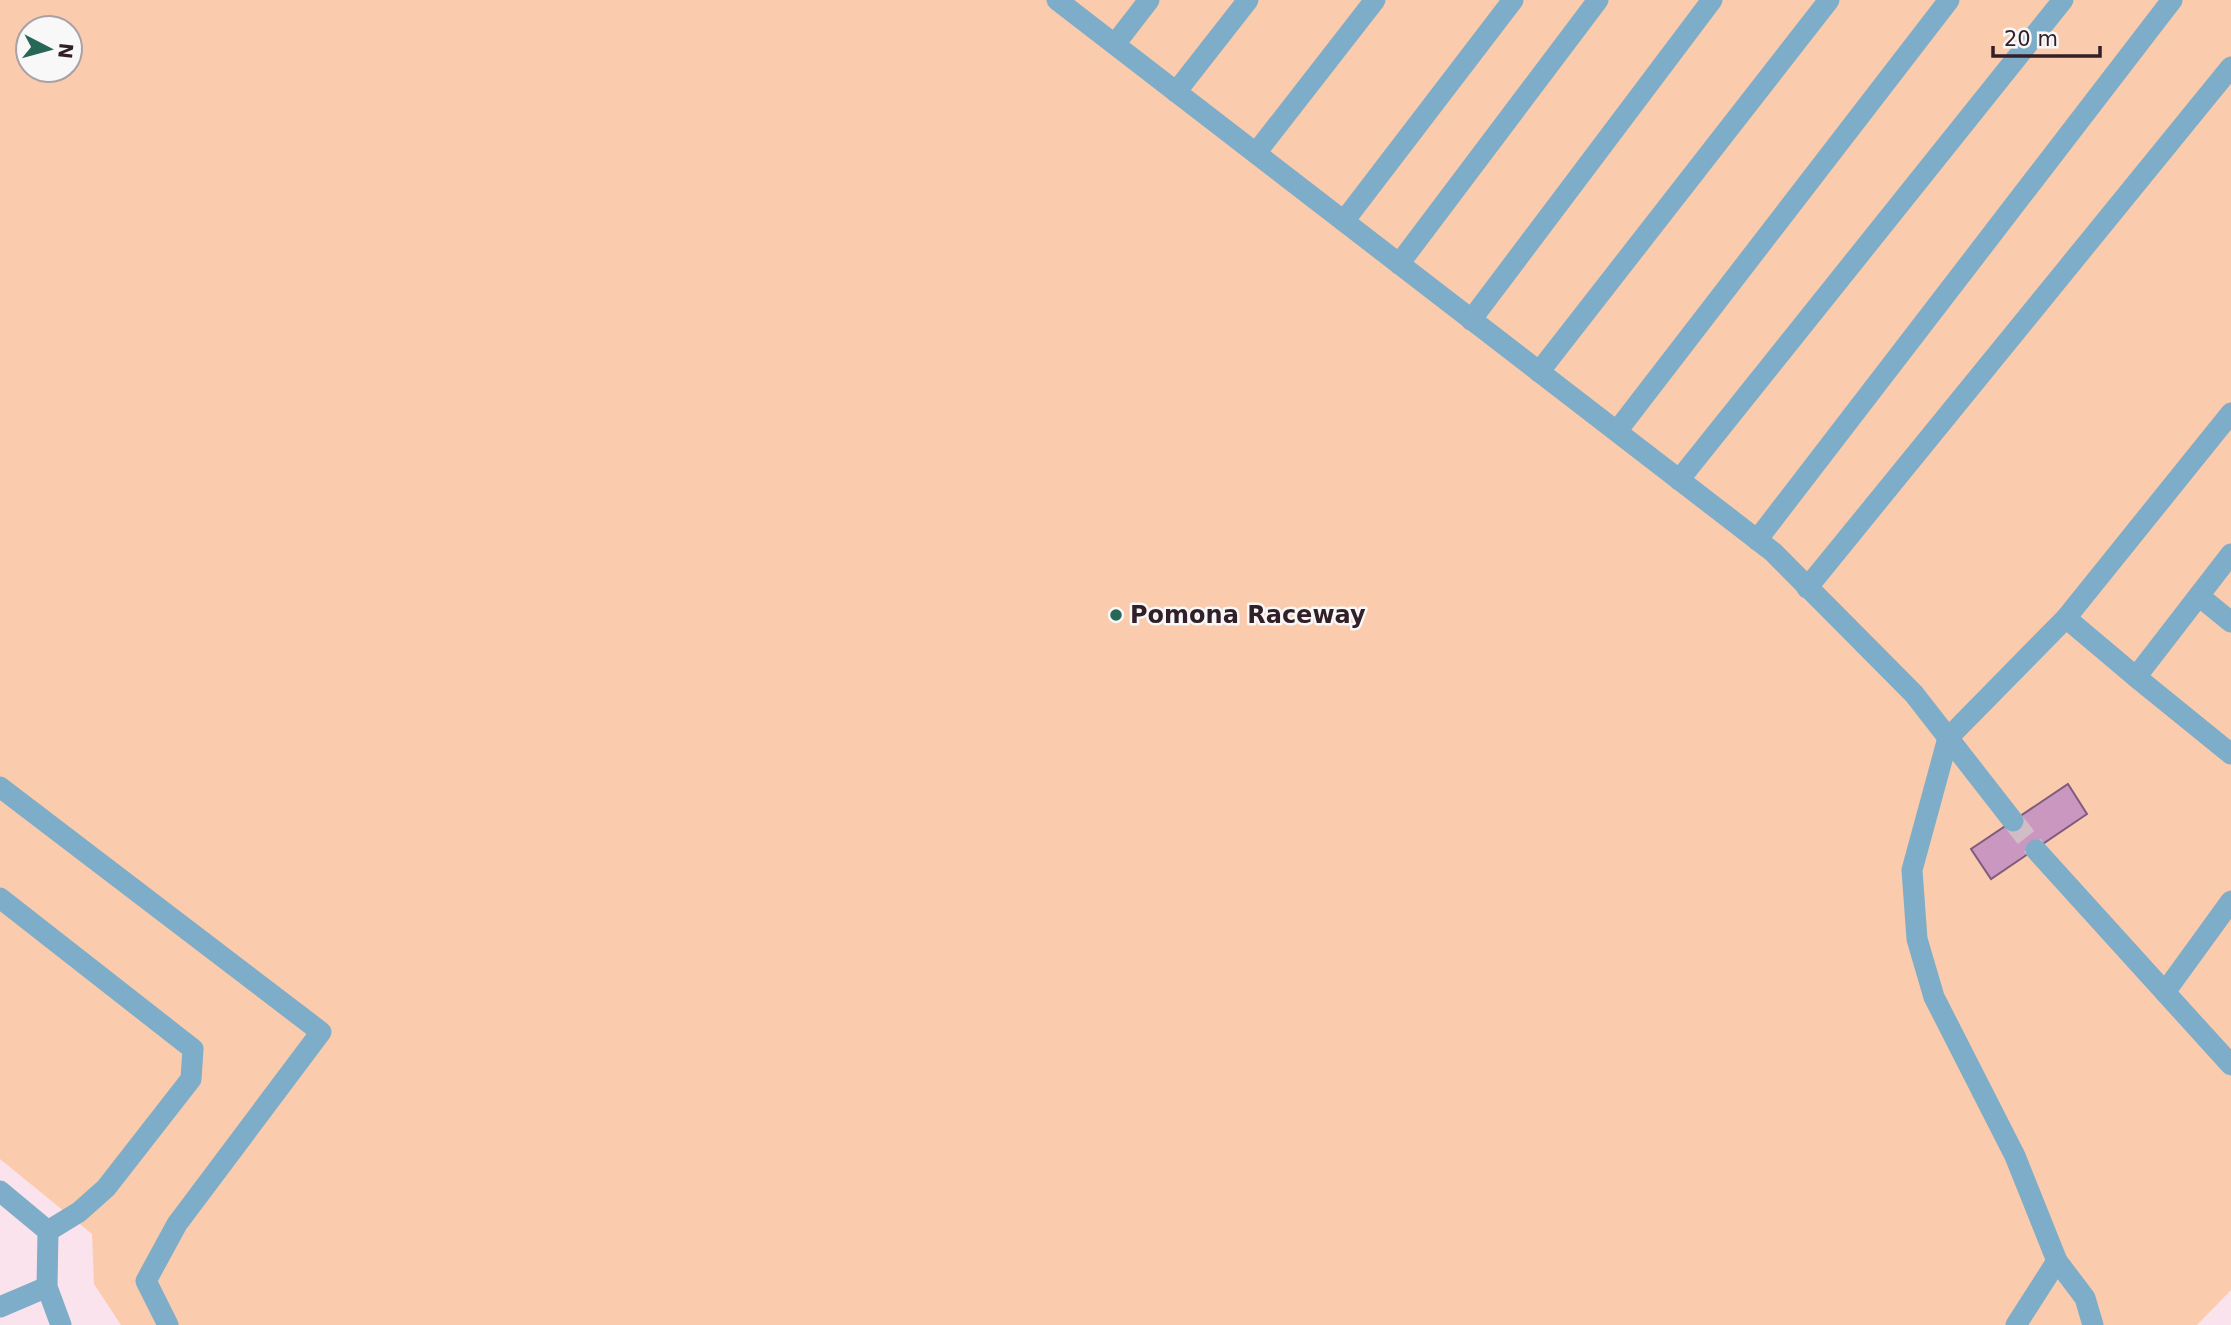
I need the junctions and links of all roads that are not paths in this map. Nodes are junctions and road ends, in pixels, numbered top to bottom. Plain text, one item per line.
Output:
1 (1057, 0) edge
2 (1149, 0) edge
3 (1248, 0) edge
4 (1375, 0) edge
5 (1513, 0) edge
6 (1598, 0) edge
7 (1712, 0) edge
8 (1829, 0) edge
9 (1949, 0) edge
10 (2063, 0) edge
11 (2172, 0) edge
12 (1115, 44) junction
13 (2231, 68) edge
14 (1176, 92) junction
15 (1256, 153) junction
16 (1344, 221) junction
17 (1399, 264) junction
18 (1471, 320) junction
19 (1539, 372) junction
20 (2231, 412) edge
21 (1616, 431) junction
22 (1679, 480) junction
23 (1757, 541) junction
24 (2231, 554) edge
25 (1807, 588) junction
26 (2199, 596) junction
27 (2066, 618) junction
28 (2231, 622) edge
29 (2136, 677) junction
30 (1948, 738) junction
31 (2231, 754) edge
32 (0, 787) edge
33 (2013, 821) tunnel mouth
34 (2036, 850) tunnel mouth
35 (0, 898) edge
36 (2231, 901) edge
37 (2165, 992) junction
38 (2231, 1065) edge
39 (0, 1191) edge
40 (48, 1231) junction
41 (2057, 1261) junction
42 (47, 1287) junction
43 (0, 1307) edge
44 (61, 1325) edge
45 (168, 1325) edge
46 (2016, 1325) edge
47 (2093, 1325) edge

1 - 12 lane
2 - 12 lane
3 - 14 lane
4 - 15 lane
5 - 16 lane
6 - 17 lane
7 - 18 lane
8 - 19 lane
9 - 21 lane
10 - 22 lane
11 - 23 lane
12 - 14 lane
13 - 25 lane
14 - 15 lane
15 - 16 lane
16 - 17 lane
17 - 18 lane
18 - 19 lane
19 - 21 lane
20 - 27 lane
21 - 22 lane
22 - 23 lane
23 - 25 lane
24 - 26 lane
25 - 30 lane
26 - 28 lane
26 - 29 lane
27 - 29 lane
27 - 30 lane
29 - 31 lane
30 - 33 lane
30 - 41 lane
32 - 45 lane
34 - 37 lane
35 - 40 lane
36 - 37 lane
37 - 38 lane
39 - 40 lane
40 - 42 lane
41 - 46 lane
41 - 47 lane
42 - 43 lane
42 - 44 lane

